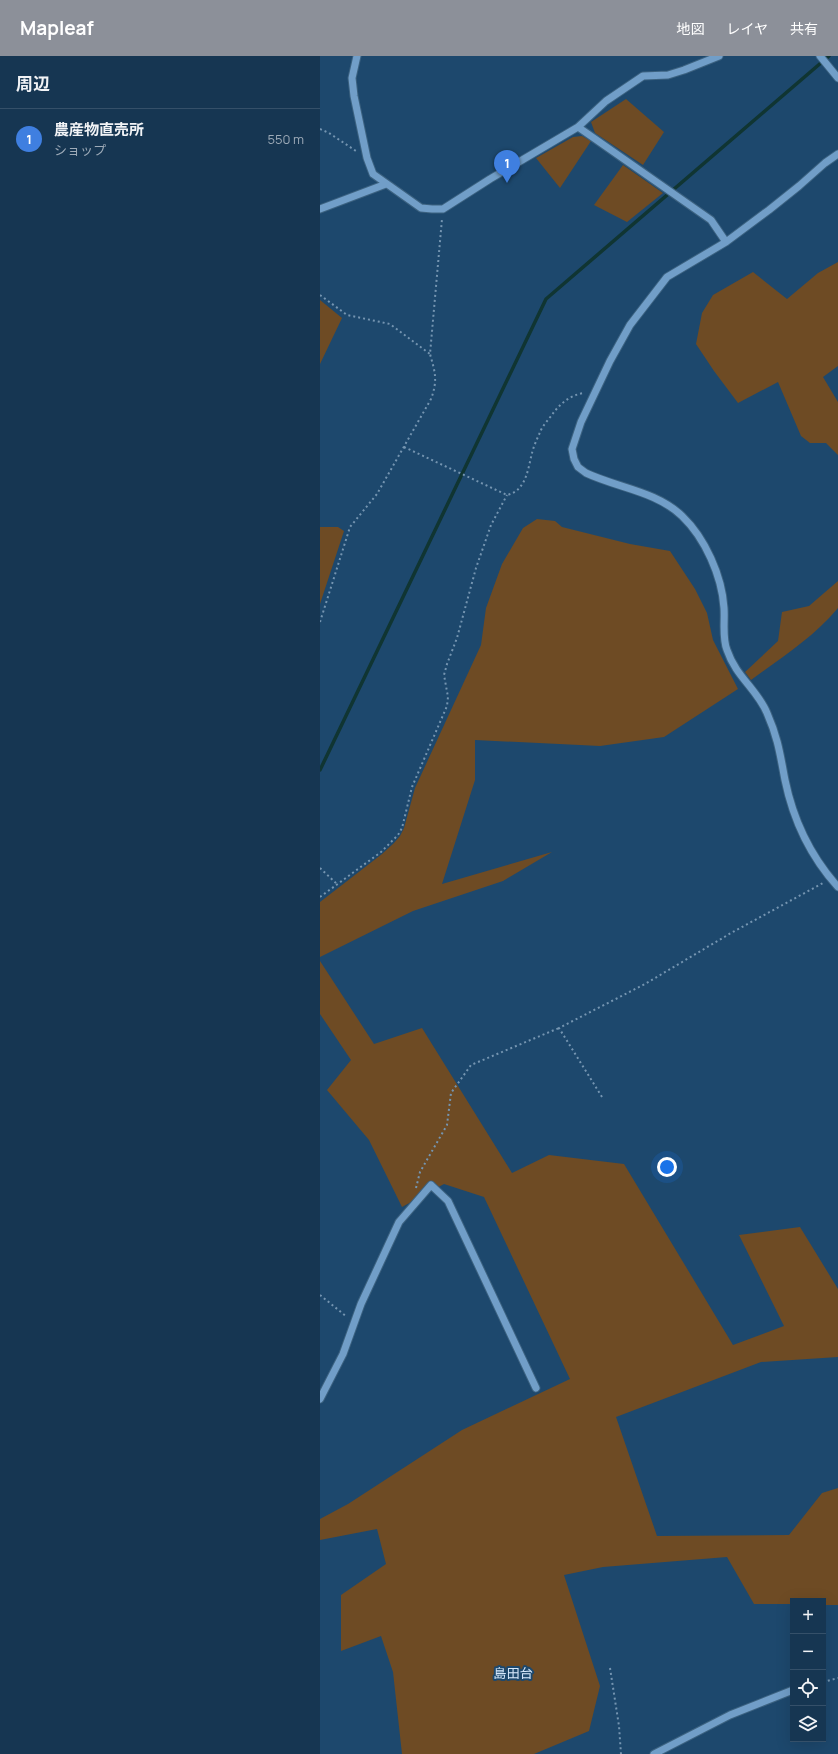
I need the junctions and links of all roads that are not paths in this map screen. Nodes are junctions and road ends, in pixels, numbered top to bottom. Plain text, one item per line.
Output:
1 (356, 56) edge
2 (719, 56) edge
3 (820, 56) edge
4 (838, 78) edge
5 (578, 127) junction
6 (838, 154) edge
7 (386, 184) junction
8 (320, 209) edge
9 (726, 242) junction
10 (838, 887) edge
11 (536, 1388) dead end
12 (320, 1399) edge
13 (790, 1691) edge
14 (654, 1754) edge

1 - 7 street
2 - 5 street
3 - 4 street
5 - 7 street
5 - 9 street
6 - 9 street
7 - 8 street
9 - 10 street
11 - 12 street
13 - 14 street

